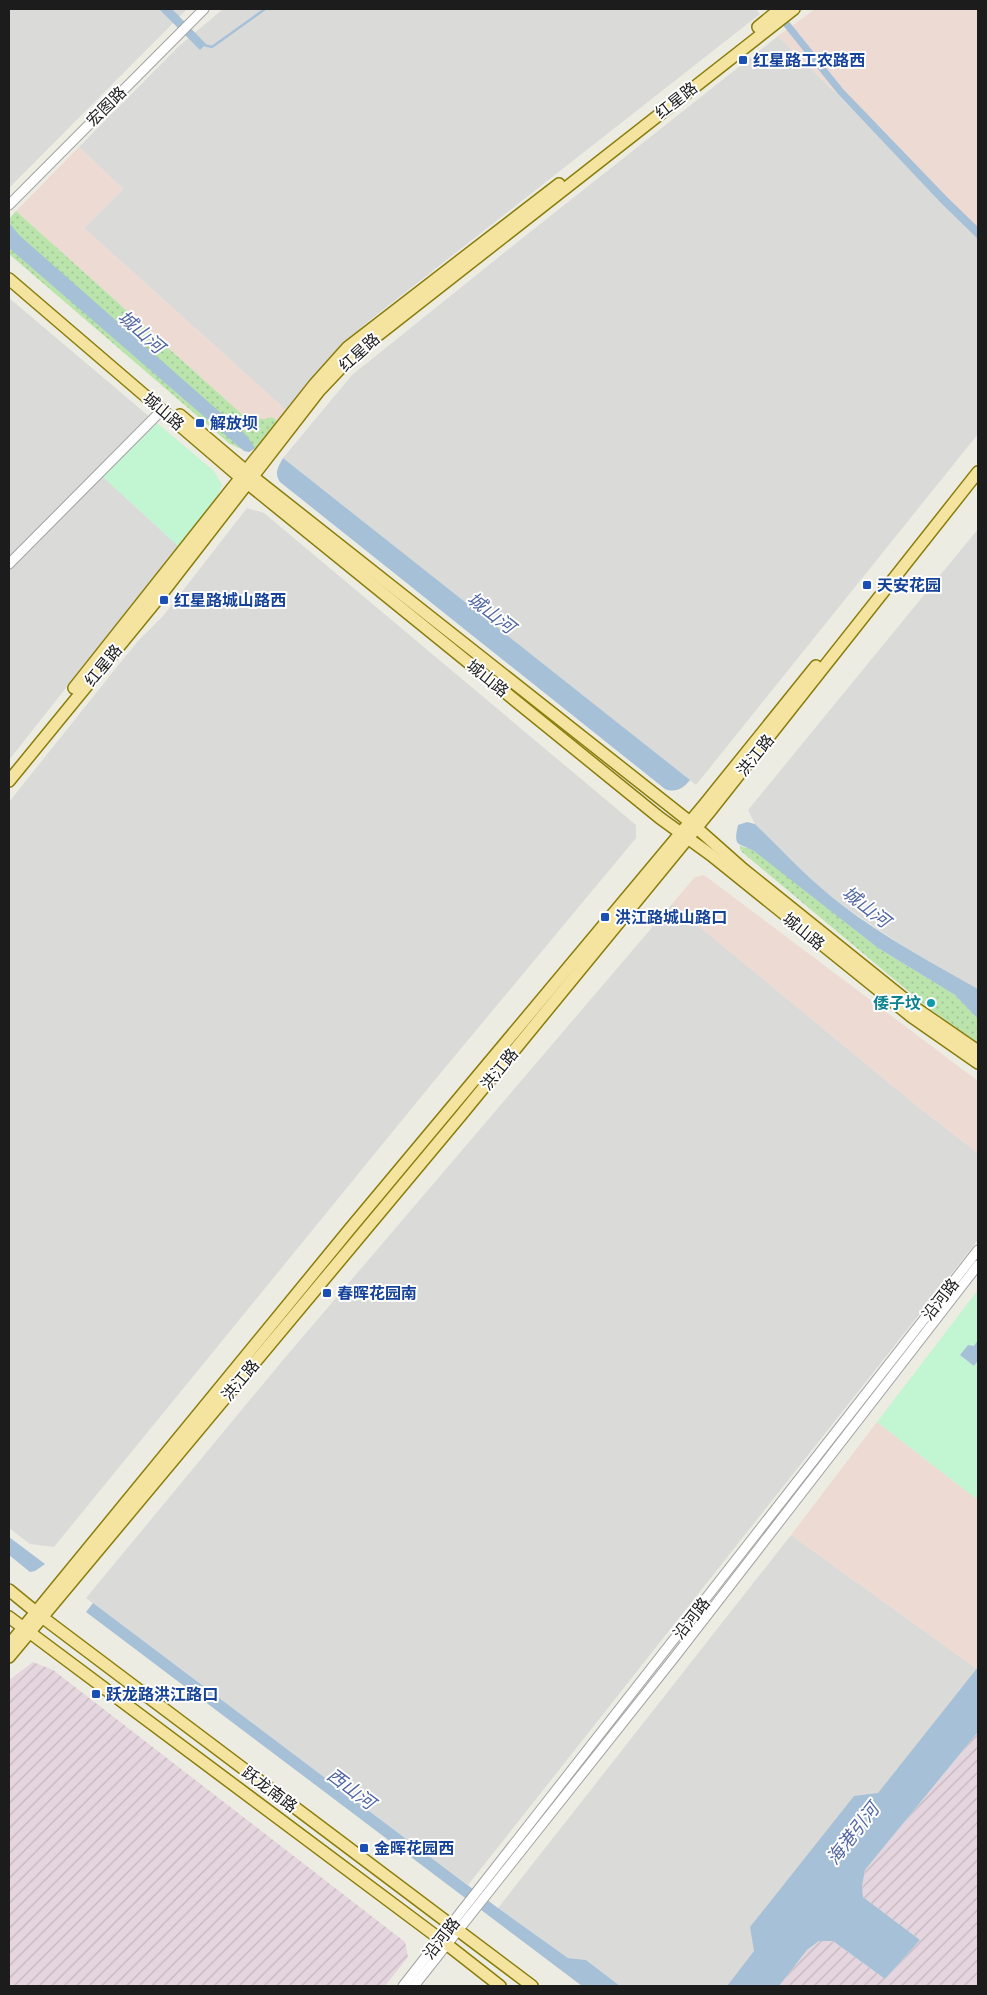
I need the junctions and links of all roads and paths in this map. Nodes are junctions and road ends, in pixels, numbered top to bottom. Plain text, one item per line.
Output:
1 (204, 9) edge
2 (787, 10) edge
3 (9, 205) edge
4 (9, 269) edge
5 (9, 279) edge
6 (162, 410) junction
7 (978, 463) edge
8 (978, 472) edge
9 (247, 477) junction
10 (9, 564) edge
11 (9, 770) edge
12 (9, 781) edge
13 (693, 824) junction
14 (684, 835) junction
15 (978, 1051) edge
16 (978, 1063) edge
17 (978, 1250) edge
18 (978, 1265) edge
19 (9, 1590) edge
20 (39, 1614) junction
21 (9, 1617) edge
22 (26, 1630) junction
23 (9, 1644) edge
24 (9, 1657) edge
25 (482, 1892) junction
26 (455, 1927) junction
27 (444, 1942) junction
28 (403, 1986) edge
29 (414, 1986) edge
30 (500, 1986) edge
31 (532, 1986) edge

1 - 3 street, 宏图路
2 - 9 main road, 红星路
4 - 9 main road, 城山路
5 - 6 main road, 城山路
6 - 9 main road, 城山路
6 - 10 street
7 - 13 main road, 洪江路
8 - 13 main road, 洪江路
9 - 11 main road, 红星路
9 - 12 main road, 红星路
9 - 13 main road, 城山路
9 - 14 main road, 城山路
13 - 14 main road, 洪江路
13 - 15 main road, 城山路
14 - 16 main road, 城山路
14 - 20 main road, 洪江路
17 - 25 street, 沿河路
18 - 25 street, 沿河路
19 - 20 main road, 跃龙南路
20 - 22 main road, 洪江路
20 - 26 main road, 跃龙南路
21 - 22 main road, 跃龙南路
22 - 23 main road, 洪江路
22 - 24 main road, 洪江路
22 - 27 main road, 跃龙南路
25 - 26 street, 沿河路
26 - 27 street, 沿河路
26 - 31 main road, 跃龙南路
27 - 28 street, 沿河路
27 - 29 street, 沿河路
27 - 30 main road, 跃龙南路

